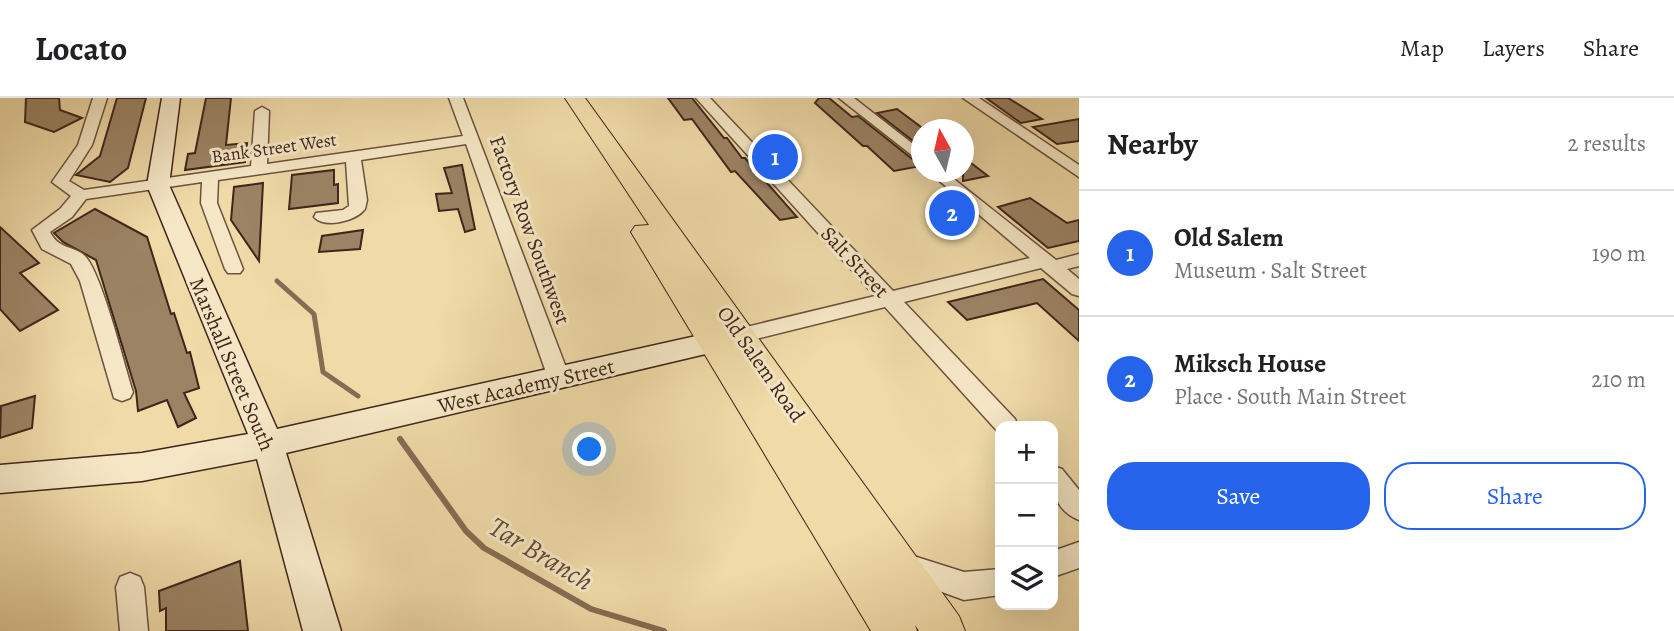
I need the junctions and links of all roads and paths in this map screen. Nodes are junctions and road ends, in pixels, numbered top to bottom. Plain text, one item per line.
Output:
1 (100, 98) edge
2 (171, 98) edge
3 (456, 98) edge
4 (552, 98) edge
5 (575, 98) edge
6 (846, 98) edge
7 (970, 98) edge
8 (708, 99) edge
9 (262, 111) dead end
10 (472, 139) junction
11 (911, 150) edge
12 (354, 156) junction
13 (259, 169) junction
14 (1079, 172) edge
15 (210, 177) junction
16 (948, 182) edge
17 (158, 185) junction
18 (81, 195) junction
19 (323, 217) dead end
20 (1079, 260) edge
21 (1049, 264) junction
22 (234, 269) dead end
23 (1079, 289) edge
24 (887, 298) junction
25 (728, 338) junction
26 (559, 378) junction
27 (122, 392) dead end
28 (1002, 421) edge
29 (268, 444) junction
30 (0, 479) edge
31 (1058, 483) edge
32 (1079, 508) edge
33 (1079, 555) edge
34 (1058, 562) edge
35 (895, 563) junction
36 (995, 583) edge
37 (130, 587) dead end
38 (134, 631) edge
39 (322, 631) edge
40 (896, 631) edge
41 (944, 631) edge

1 - 18 street
2 - 17 main road
3 - 10 street, Factory Row Southwest
4 - 25 main road, Old Salem Road
5 - 25 main road, Old Salem Road
6 - 11 street
7 - 14 street
8 - 24 street, Salt Street
9 - 13 street
10 - 12 street, Bank Street West
10 - 26 street, Factory Row Southwest
12 - 13 street, Bank Street West
12 - 19 street
13 - 15 street, Bank Street West
15 - 17 street, Bank Street West
15 - 22 street
16 - 21 street
17 - 18 street, Bank Street West
17 - 29 main road, Marshall Street South
18 - 27 street
20 - 21 street, West Academy Street
21 - 23 street
21 - 24 street, West Academy Street
24 - 25 street, West Academy Street
24 - 28 street, Salt Street
25 - 26 main road, West Academy Street
25 - 35 main road, Old Salem Road
25 - 40 main road, Old Salem Road
26 - 29 main road, West Academy Street
29 - 30 main road, West Academy Street
29 - 39 main road, Marshall Street South
31 - 32 street
33 - 34 street
35 - 36 street
35 - 41 main road, Old Salem Road
37 - 38 street

